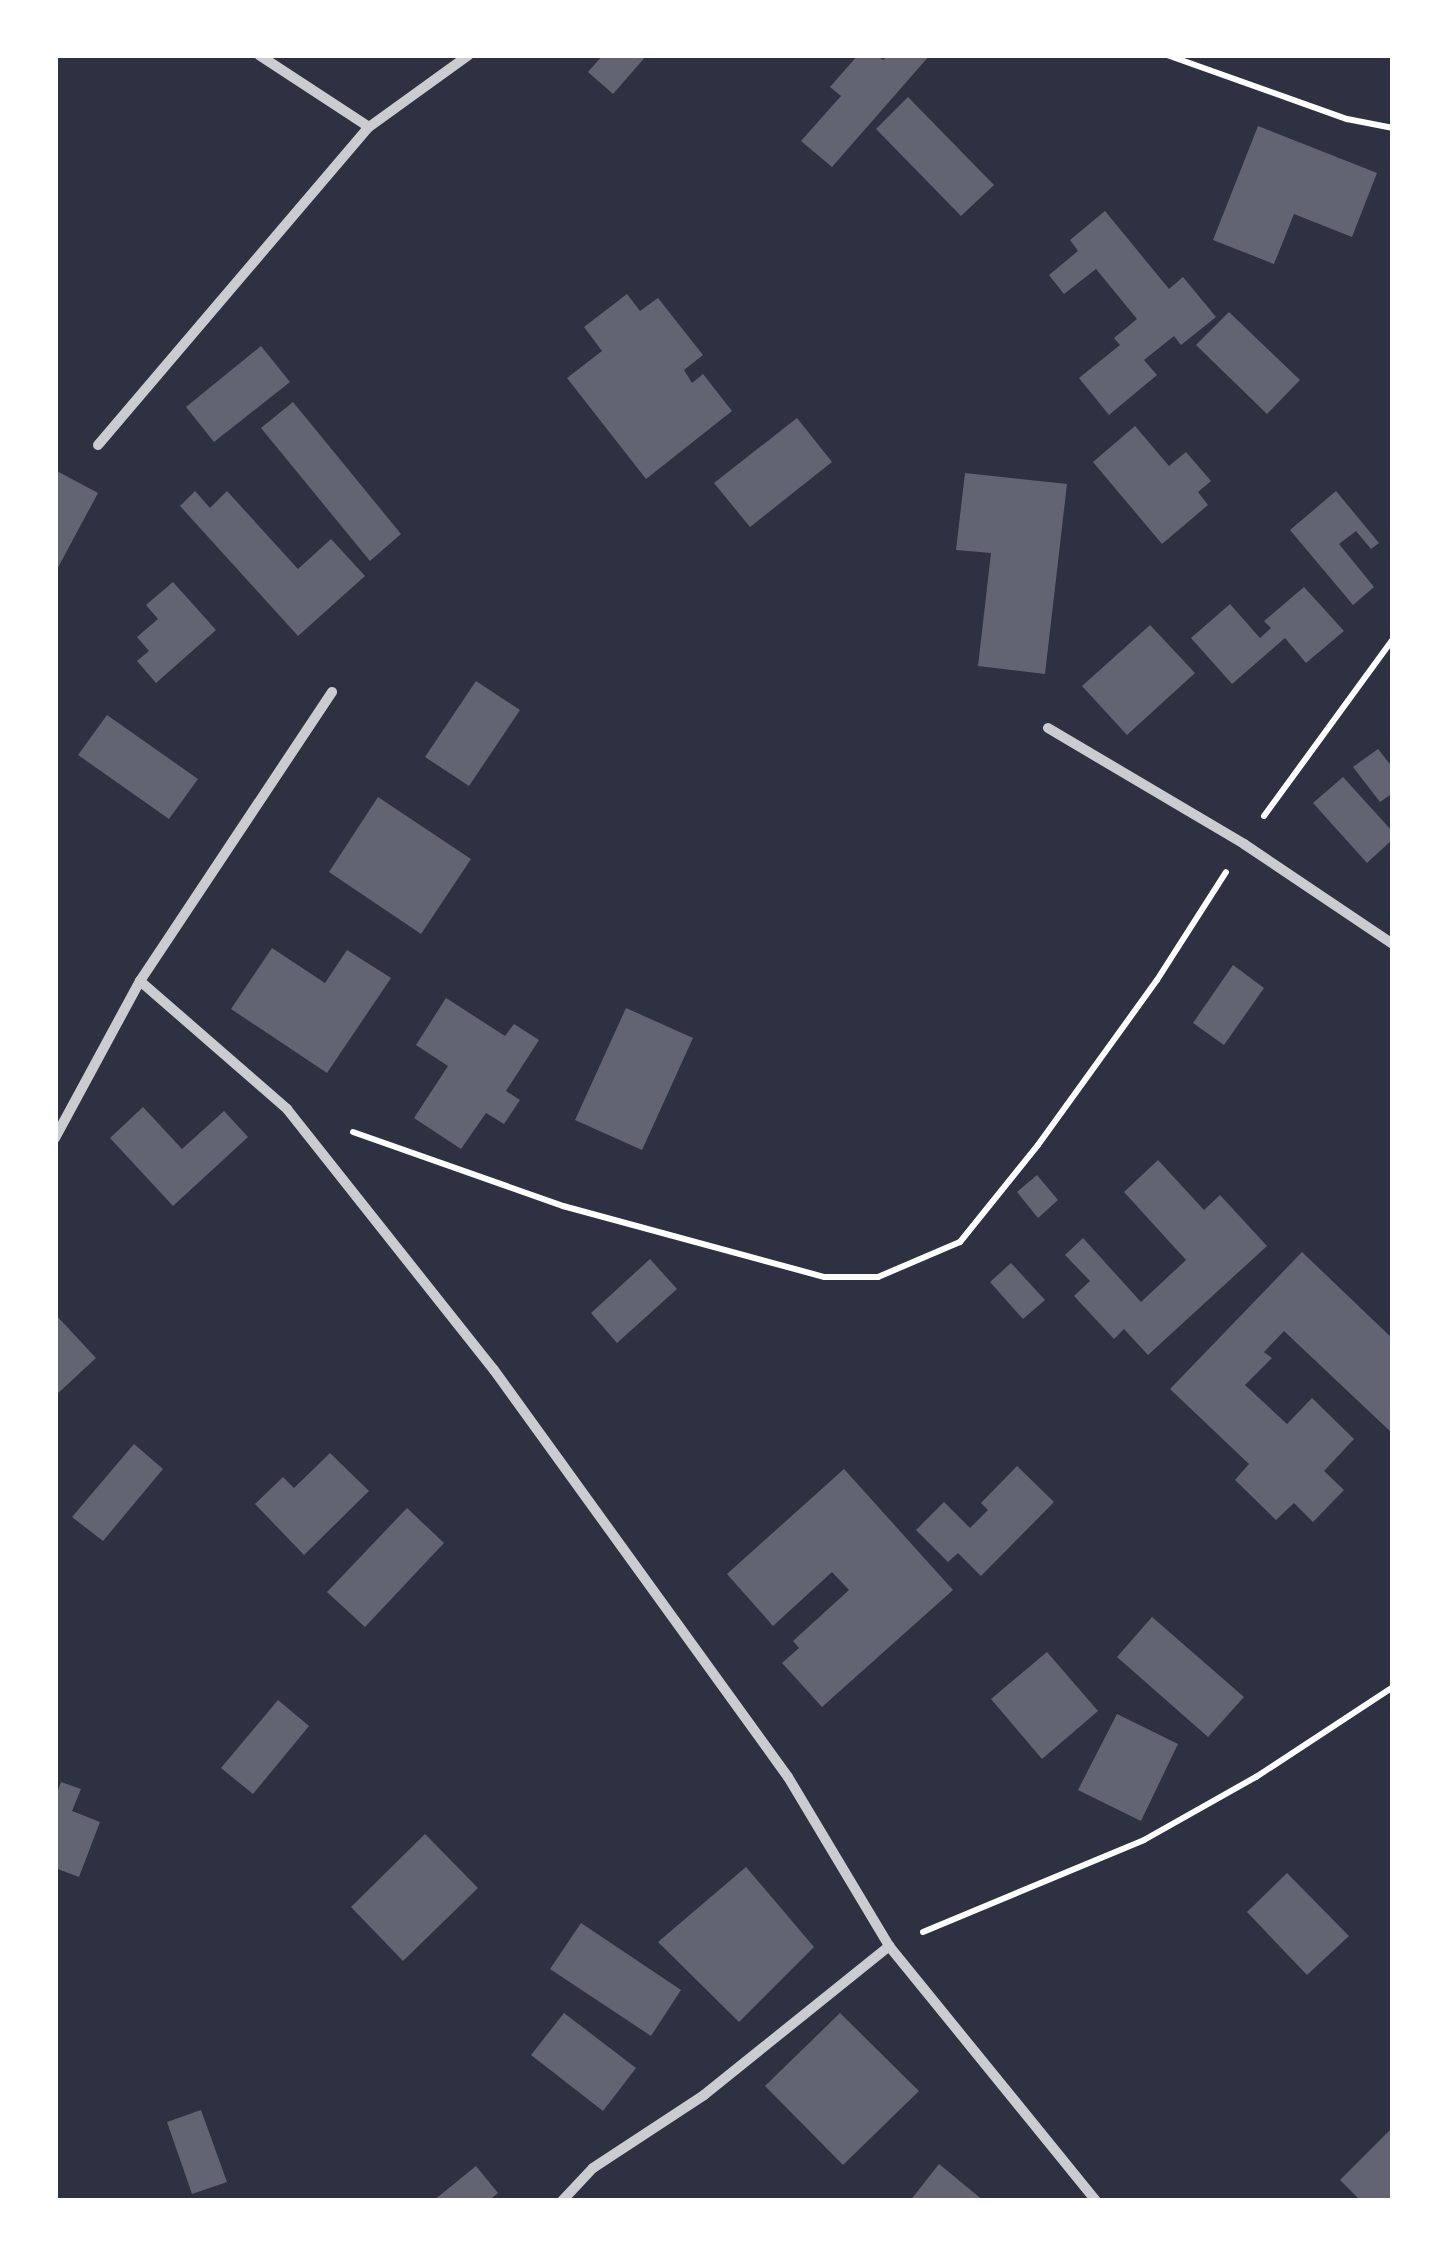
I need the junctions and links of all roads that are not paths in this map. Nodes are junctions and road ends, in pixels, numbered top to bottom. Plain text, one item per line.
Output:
1 (260, 55) edge
2 (469, 55) edge
3 (369, 127) junction
4 (98, 445) dead end
5 (332, 692) dead end
6 (1048, 728) dead end
7 (1393, 944) edge
8 (140, 981) junction
9 (55, 1138) edge
10 (889, 1946) junction
11 (562, 2201) edge
12 (1096, 2201) edge

1 - 3 street
2 - 3 street
3 - 4 street
5 - 8 street
6 - 7 street
8 - 9 street
8 - 10 street
10 - 11 street
10 - 12 street

